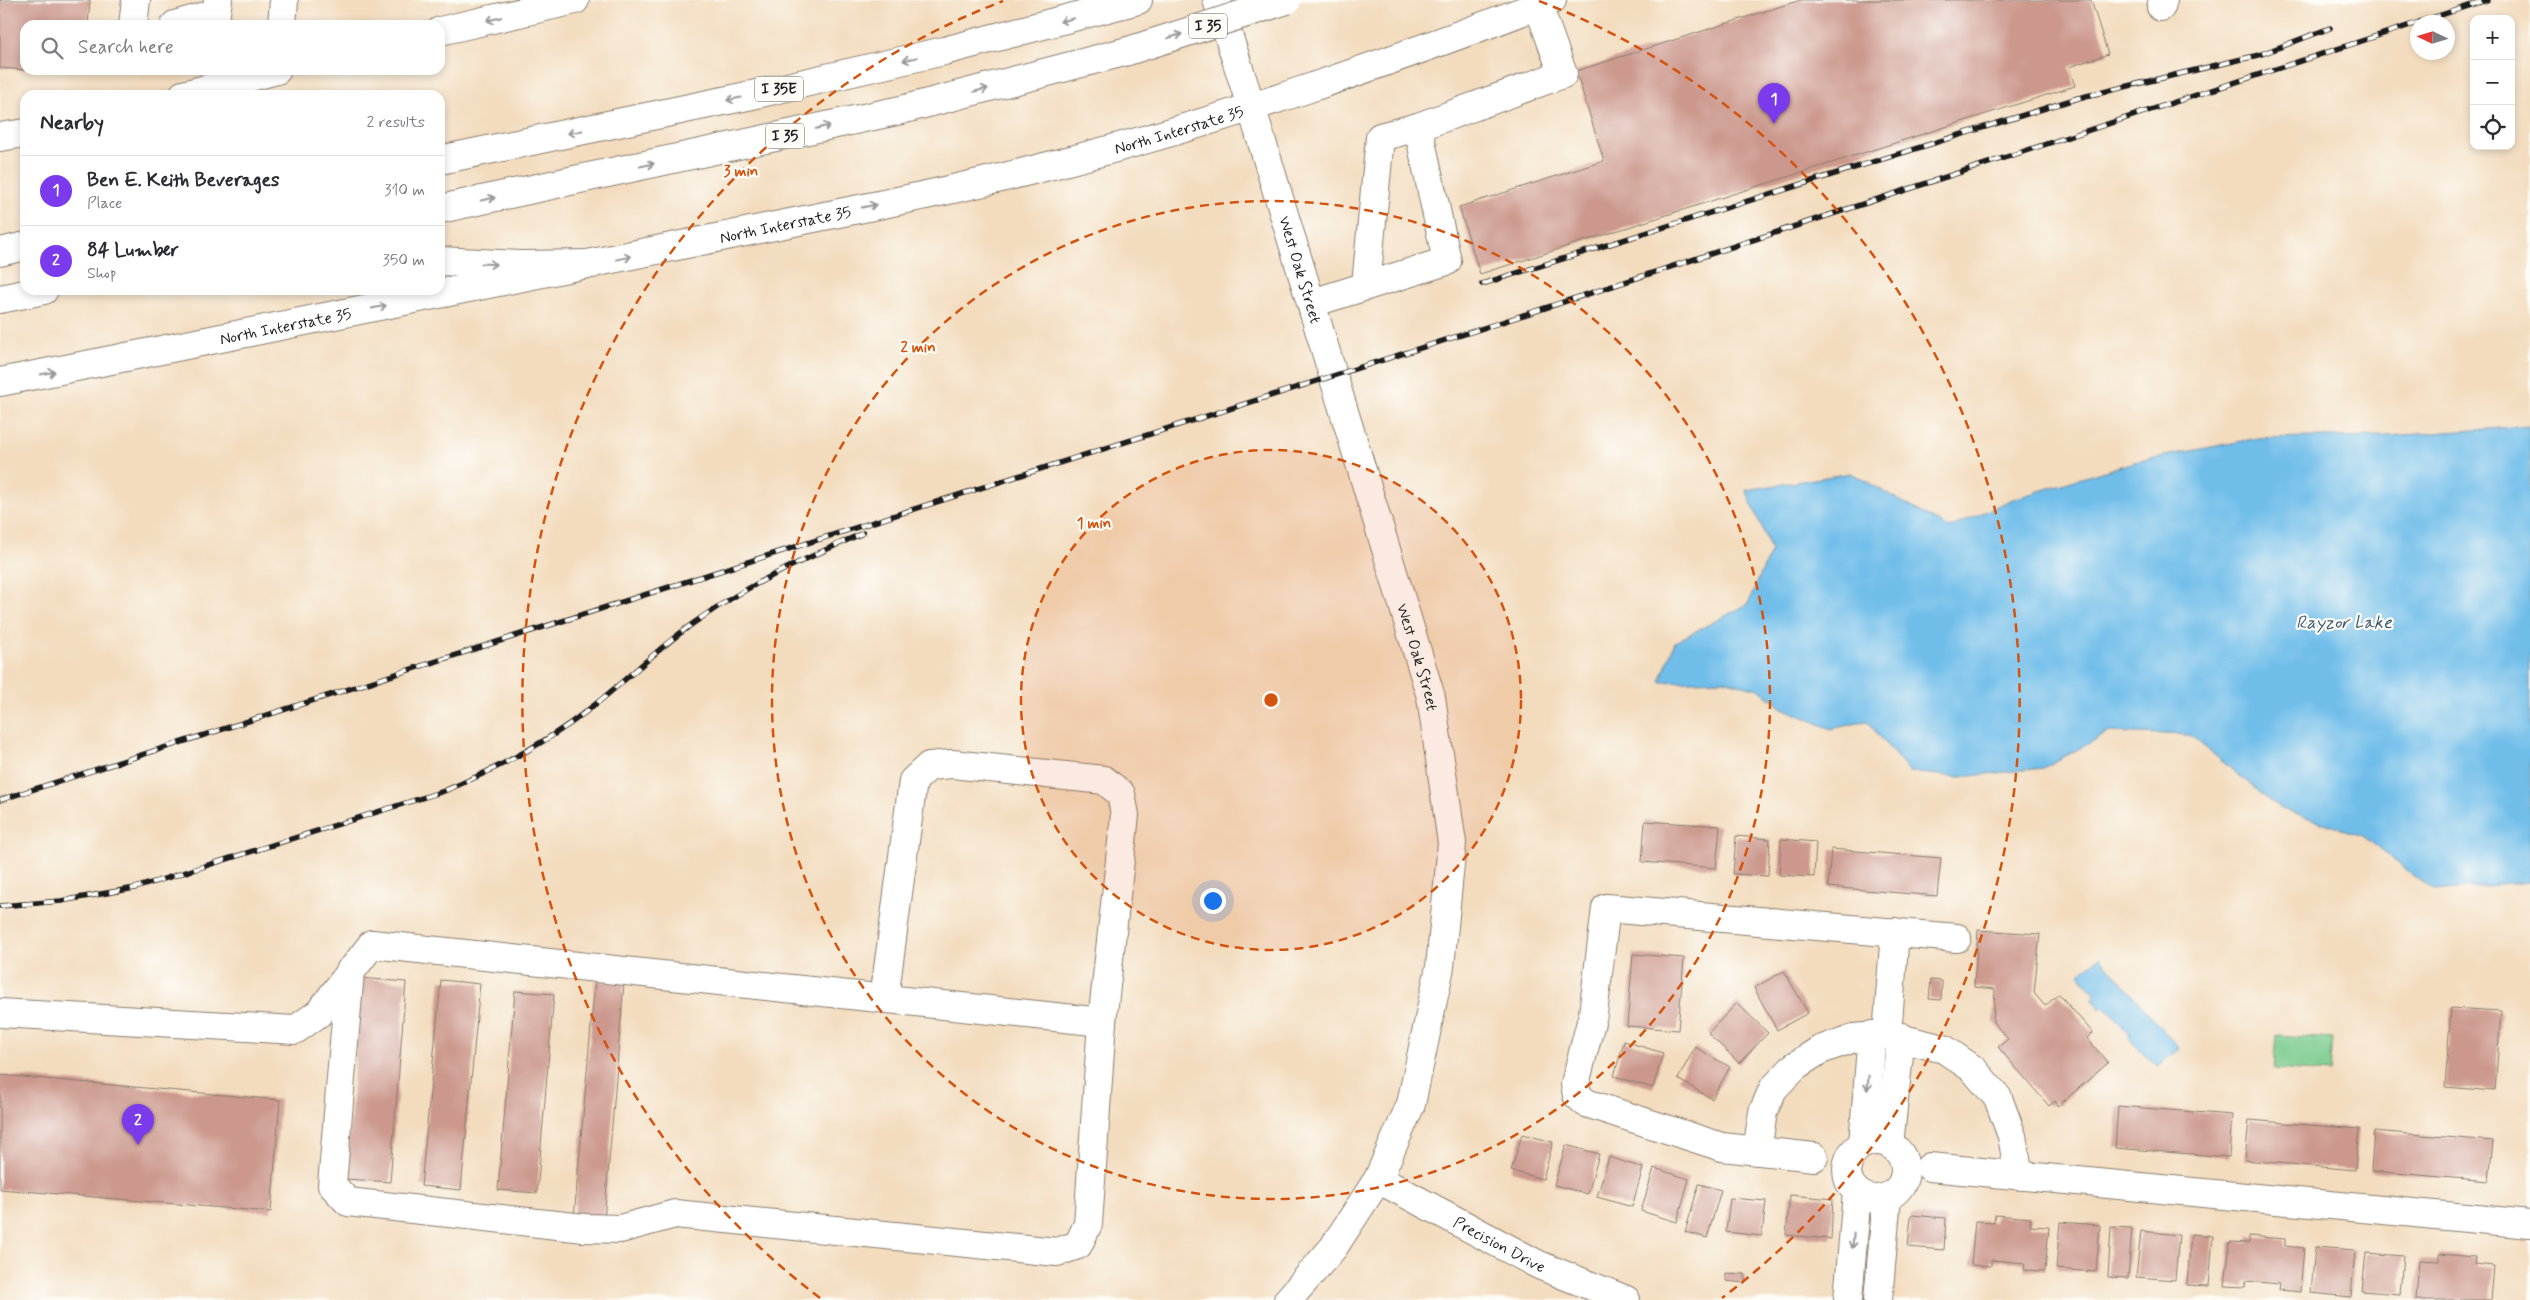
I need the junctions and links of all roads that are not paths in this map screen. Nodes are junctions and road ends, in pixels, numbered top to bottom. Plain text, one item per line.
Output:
1 (136, 0) edge
2 (218, 0) edge
3 (284, 0) edge
4 (575, 0) edge
5 (1217, 0) edge
6 (1287, 0) edge
7 (1545, 3) edge
8 (1126, 4) edge
9 (134, 20) edge
10 (192, 20) edge
11 (282, 20) edge
12 (445, 31) edge
13 (256, 75) edge
14 (201, 90) edge
15 (1251, 106) junction
16 (1418, 127) junction
17 (20, 134) edge
18 (0, 137) edge
19 (445, 159) edge
20 (445, 208) edge
21 (20, 247) edge
22 (0, 252) edge
23 (445, 261) edge
24 (592, 264) junction
25 (1366, 285) junction
26 (445, 293) edge
27 (20, 295) edge
28 (436, 295) edge
29 (0, 299) edge
30 (1312, 303) junction
31 (0, 382) edge
32 (1895, 932) junction
33 (1957, 938) dead end
34 (350, 971) junction
35 (884, 999) junction
36 (0, 1013) edge
37 (1102, 1022) junction
38 (1886, 1036) junction
39 (1862, 1144) junction
40 (1889, 1144) junction
41 (1756, 1151) junction
42 (1814, 1157) dead end
43 (1930, 1166) dead end
44 (2020, 1176) junction
45 (1378, 1179) junction
46 (1857, 1192) junction
47 (1886, 1197) junction
48 (2530, 1224) edge
49 (1288, 1300) edge
50 (1626, 1300) edge
51 (1848, 1300) edge
52 (1878, 1300) edge

1 - 9 main road
2 - 10 main road
3 - 11 main road
4 -> 12 main road
5 - 15 main road, West Oak Street
20 -> 6 main road, I 35, bridge
7 - 15 main road, North Interstate 35
7 - 16 main road
8 -> 19 main road, I 35E
13 - 14 main road
24 -> 15 main road, North Interstate 35
15 - 30 main road, West Oak Street
16 - 25 main road
16 - 25 main road
17 - 18 main road
21 - 22 main road
23 -> 24 main road
26 -> 24 main road, North Interstate 35
25 - 30 main road
27 - 29 main road
31 -> 28 main road, North Interstate 35
30 - 45 main road, West Oak Street
32 - 33 main road
32 - 38 main road
32 - 41 main road
34 - 35 main road
34 - 36 main road
34 - 37 main road
35 - 37 main road
35 - 37 main road
38 -> 39 main road
38 - 40 main road
38 - 41 main road
38 - 44 main road
39 - 40 main road
39 - 46 main road
40 - 47 main road
41 - 42 main road
43 - 44 main road
44 - 48 main road
45 - 49 main road, West Oak Street
45 - 50 main road, Precision Drive
46 - 47 main road
46 -> 51 main road
47 - 52 main road

